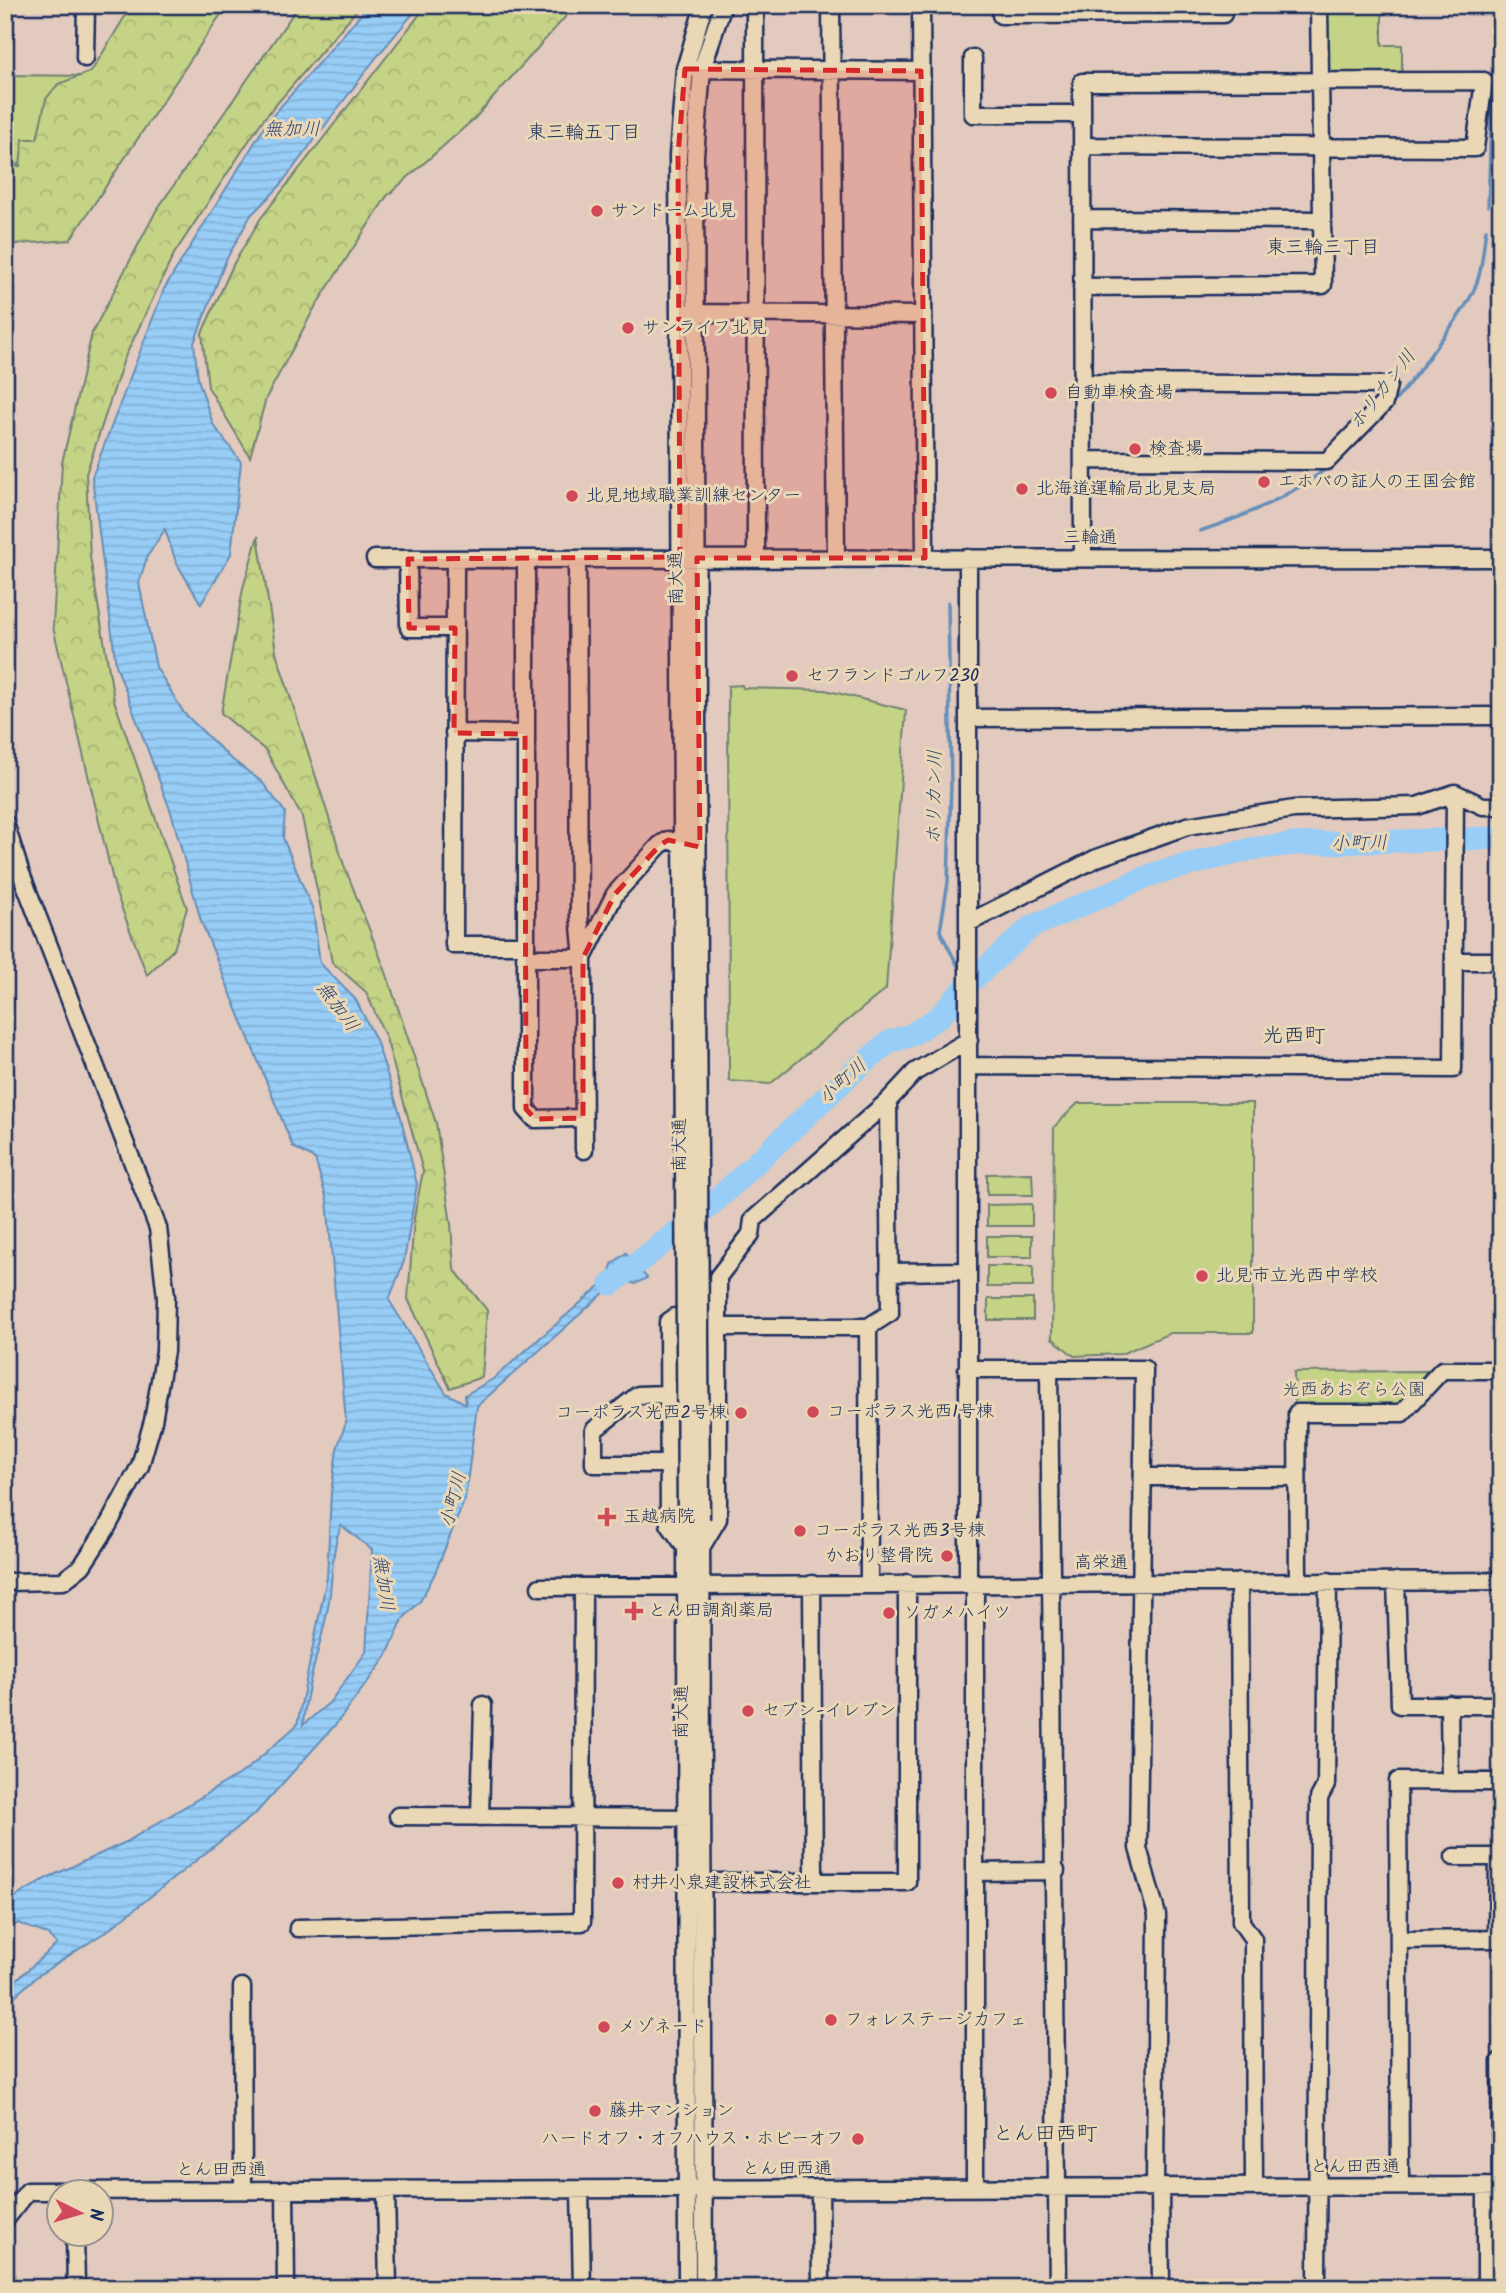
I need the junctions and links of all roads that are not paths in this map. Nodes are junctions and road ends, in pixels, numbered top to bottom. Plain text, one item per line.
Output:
1 (86, 5) edge
2 (704, 5) edge
3 (723, 5) edge
4 (755, 5) edge
5 (831, 5) edge
6 (920, 5) edge
7 (1001, 5) edge
8 (1223, 5) edge
9 (1319, 5) edge
10 (85, 58) dead end
11 (973, 58) dead end
12 (685, 69) junction
13 (702, 69) junction
14 (753, 70) junction
15 (831, 70) junction
16 (921, 71) junction
17 (1320, 82) junction
18 (1082, 114) junction
19 (1082, 146) junction
20 (1322, 148) junction
21 (1082, 219) junction
22 (1322, 220) junction
23 (1082, 287) junction
24 (832, 312) junction
25 (679, 313) junction
26 (696, 313) junction
27 (753, 313) junction
28 (923, 315) junction
29 (1082, 383) junction
30 (1083, 460) junction
31 (688, 557) junction
32 (755, 557) junction
33 (836, 557) junction
34 (1083, 557) junction
35 (925, 558) junction
36 (968, 558) junction
37 (1501, 558) edge
38 (375, 559) dead end
39 (408, 559) junction
40 (577, 559) junction
41 (455, 560) junction
42 (526, 560) junction
43 (455, 628) junction
44 (1501, 716) edge
45 (968, 718) junction
46 (454, 733) junction
47 (525, 734) junction
48 (1454, 801) junction
49 (1501, 806) edge
50 (5, 823) edge
51 (691, 846) junction
52 (970, 929) junction
53 (525, 951) junction
54 (583, 958) junction
55 (1454, 961) junction
56 (1501, 961) edge
57 (969, 1034) junction
58 (968, 1066) junction
59 (888, 1101) junction
60 (583, 1118) junction
61 (584, 1150) dead end
62 (967, 1271) junction
63 (889, 1272) junction
64 (718, 1322) junction
65 (868, 1327) junction
66 (967, 1369) junction
67 (1049, 1370) junction
68 (1501, 1370) edge
69 (668, 1394) junction
70 (669, 1464) junction
71 (1144, 1477) junction
72 (1297, 1477) junction
73 (694, 1549) junction
74 (1328, 1581) junction
75 (1396, 1581) junction
76 (1501, 1581) edge
77 (5, 1582) edge
78 (1052, 1582) junction
79 (1142, 1582) junction
80 (1239, 1582) junction
81 (1298, 1582) junction
82 (906, 1583) junction
83 (971, 1583) junction
84 (812, 1584) junction
85 (869, 1584) junction
86 (694, 1585) junction
87 (540, 1587) dead end
88 (583, 1587) junction
89 (1449, 1704) junction
90 (483, 1705) dead end
91 (1501, 1705) edge
92 (1450, 1782) junction
93 (1501, 1782) edge
94 (398, 1816) dead end
95 (480, 1817) junction
96 (583, 1818) junction
97 (693, 1818) junction
98 (1454, 1857) dead end
99 (1499, 1857) edge
100 (1056, 1871) junction
101 (975, 1872) junction
102 (814, 1881) junction
103 (702, 1882) junction
104 (298, 1928) dead end
105 (1400, 1940) junction
106 (242, 1987) dead end
107 (1500, 2061) edge
108 (1316, 2186) junction
109 (1401, 2186) junction
110 (1496, 2186) edge
111 (975, 2187) junction
112 (1057, 2187) junction
113 (1158, 2187) junction
114 (1254, 2187) junction
115 (695, 2188) junction
116 (820, 2188) junction
117 (243, 2189) junction
118 (285, 2189) junction
119 (386, 2190) junction
120 (580, 2190) junction
121 (46, 2191) edge
122 (116, 2191) edge
123 (5, 2220) edge
124 (75, 2248) edge
125 (76, 2288) edge
126 (286, 2288) edge
127 (388, 2288) edge
128 (582, 2288) edge
129 (687, 2288) edge
130 (704, 2288) edge
131 (821, 2288) edge
132 (1058, 2288) edge
133 (1161, 2288) edge
134 (1317, 2288) edge
135 (1486, 2288) edge

1 - 10 street
2 - 12 street, 南大通
3 - 13 street, 南大通
4 - 14 street
5 - 15 street
6 - 16 street
7 - 8 street
9 - 17 street
11 - 18 street
12 - 13 street
12 - 25 street, 南大通
13 - 14 street
13 - 26 street, 南大通
14 - 15 street
14 - 27 street
15 - 16 street
15 - 24 street
16 - 28 street
17 - 18 street
17 - 20 street
17 - 20 street
18 - 19 street
19 - 20 street
19 - 21 street
20 - 22 street
21 - 22 street
21 - 23 street
22 - 23 street
23 - 29 street
24 - 27 street
24 - 28 street
24 - 33 street
25 - 26 street
25 - 31 street, 南大通
26 - 27 street
26 - 31 street, 南大通
27 - 32 street
28 - 35 street
29 - 30 street
29 - 30 street
30 - 34 street
31 - 32 street, 三輪通
31 - 40 street, 三輪通
31 - 51 street, 南大通
32 - 33 street, 三輪通
33 - 35 street, 三輪通
34 - 36 street, 三輪通
34 - 37 street, 三輪通
35 - 36 street, 三輪通
36 - 45 street
38 - 39 street, 三輪通
39 - 41 street, 三輪通
39 - 43 street
40 - 42 street, 三輪通
40 - 54 street
41 - 42 street, 三輪通
41 - 43 street
42 - 47 street
43 - 46 street
44 - 45 street
45 - 52 street
46 - 47 street
46 - 53 street
47 - 53 street
48 - 49 street
48 - 52 street
48 - 55 street
50 - 77 street
51 - 54 street
51 - 73 street, 南大通, bridge
52 - 57 street
53 - 54 street
53 - 60 street
54 - 60 street
55 - 56 street
55 - 58 street
57 - 58 street
57 - 59 street
58 - 62 street
59 - 63 street
59 - 64 street
60 - 61 street
62 - 63 street
62 - 66 street
63 - 65 street
64 - 65 street
64 - 69 street
64 - 73 street
65 - 85 street
66 - 67 street
66 - 83 street
67 - 71 street
67 - 78 street
68 - 72 street
69 - 70 street
69 - 70 street
70 - 73 street
71 - 72 street
71 - 79 street
72 - 81 street
73 - 86 street, 南大通
74 - 75 street, 高栄通
74 - 81 street, 高栄通
74 - 108 street
75 - 76 street, 高栄通
75 - 89 street
78 - 79 street, 高栄通
78 - 83 street, 高栄通
78 - 100 street
79 - 80 street, 高栄通
79 - 113 street
80 - 81 street, 高栄通
80 - 114 street
82 - 83 street, 高栄通
82 - 85 street, 高栄通
82 - 102 street
83 - 101 street
84 - 85 street, 高栄通
84 - 86 street, 高栄通
84 - 102 street
86 - 88 street, 高栄通
86 - 97 street, 南大通
87 - 88 street, 高栄通
88 - 96 street
89 - 91 street
89 - 92 street
90 - 95 street
92 - 93 street
92 - 105 street
94 - 95 street
95 - 96 street
96 - 97 street
96 - 104 street
97 - 103 street, 南大通
97 - 115 street, 南大通
98 - 99 street
99 - 105 street
100 - 101 street
100 - 112 street
101 - 111 street
102 - 103 street
103 - 115 street, 南大通
105 - 109 street
106 - 117 street
107 - 110 street
108 - 109 street, とん田西通
108 - 114 street, とん田西通
108 - 134 street
109 - 110 street, とん田西通
110 - 135 street
111 - 112 street, とん田西通
111 - 116 street, とん田西通
112 - 113 street, とん田西通
112 - 132 street
113 - 114 street, とん田西通
113 - 133 street
115 - 116 street, とん田西通
115 - 120 street, とん田西通
115 - 129 street, 南大通
115 - 130 street, 南大通
116 - 131 street
117 - 118 street, とん田西通
117 - 122 street, とん田西通
118 - 119 street, とん田西通
118 - 126 street
119 - 120 street, とん田西通
119 - 127 street
120 - 128 street
121 - 123 street, とん田西通
124 - 125 street

